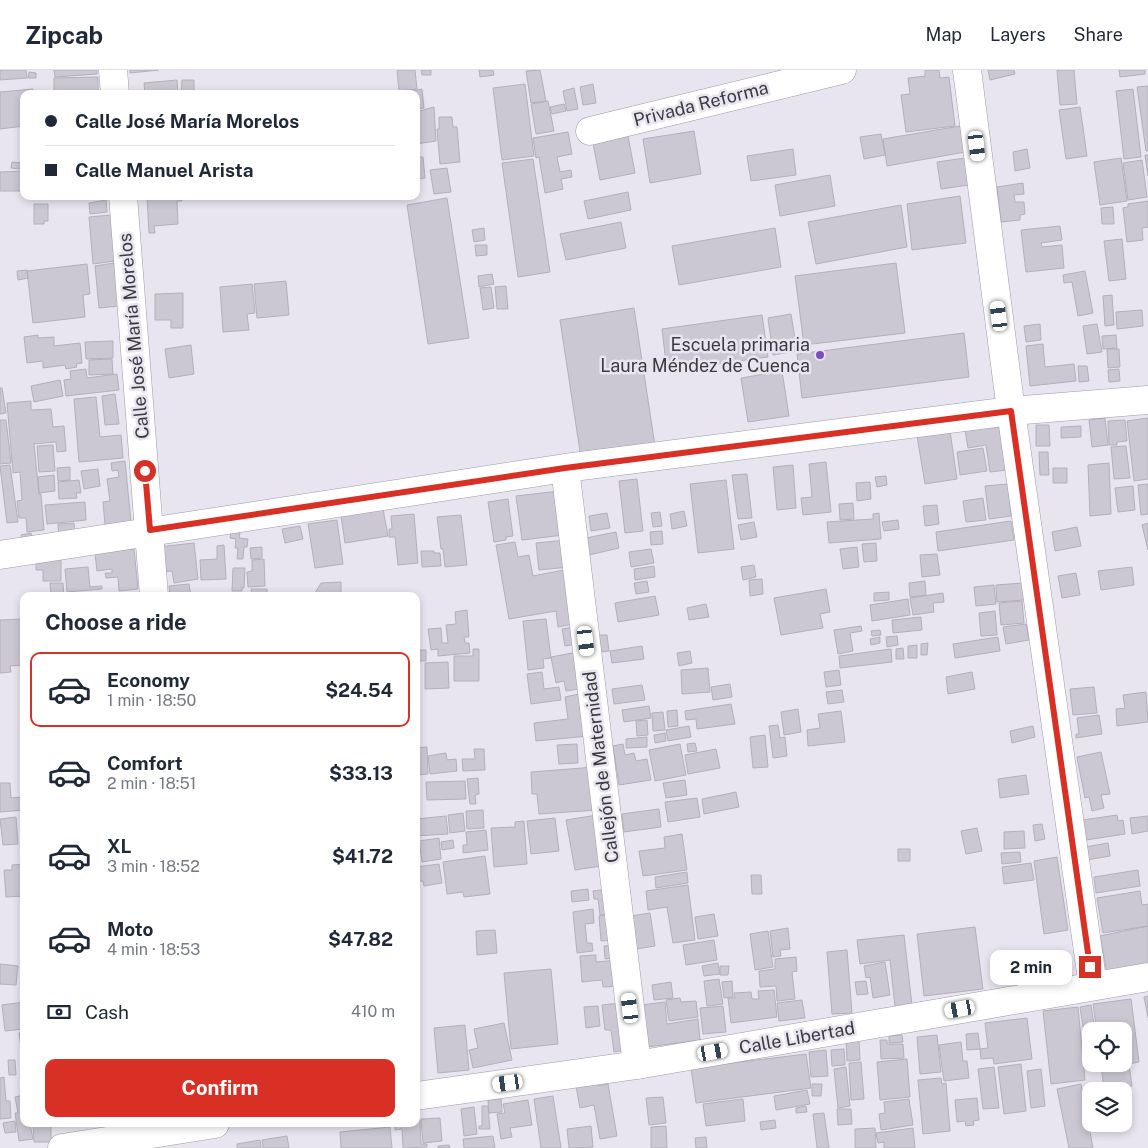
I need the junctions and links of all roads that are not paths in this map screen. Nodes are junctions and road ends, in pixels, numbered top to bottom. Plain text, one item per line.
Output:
1 (113, 70) edge
2 (842, 70) edge
3 (968, 70) edge
4 (115, 90) edge
5 (590, 131) dead end
6 (123, 200) edge
7 (1148, 400) edge
8 (1011, 411) junction
9 (565, 468) junction
10 (150, 530) junction
11 (0, 555) edge
12 (154, 592) edge
13 (1148, 977) edge
14 (1093, 986) junction
15 (637, 1065) junction
16 (420, 1095) edge
17 (200, 1131) edge
18 (62, 1148) edge

1 - 4 street
2 - 5 street, Privada Reforma
3 - 8 street
6 - 10 street, Calle José María Morelos
7 - 8 street
8 - 9 street
8 - 14 street
9 - 10 street
9 - 15 street, Callejón de Maternidad
10 - 11 street
10 - 12 street, Calle José María Morelos
13 - 14 street, Calle Libertad
14 - 15 street, Calle Libertad
15 - 16 street, Calle Libertad
17 - 18 street

